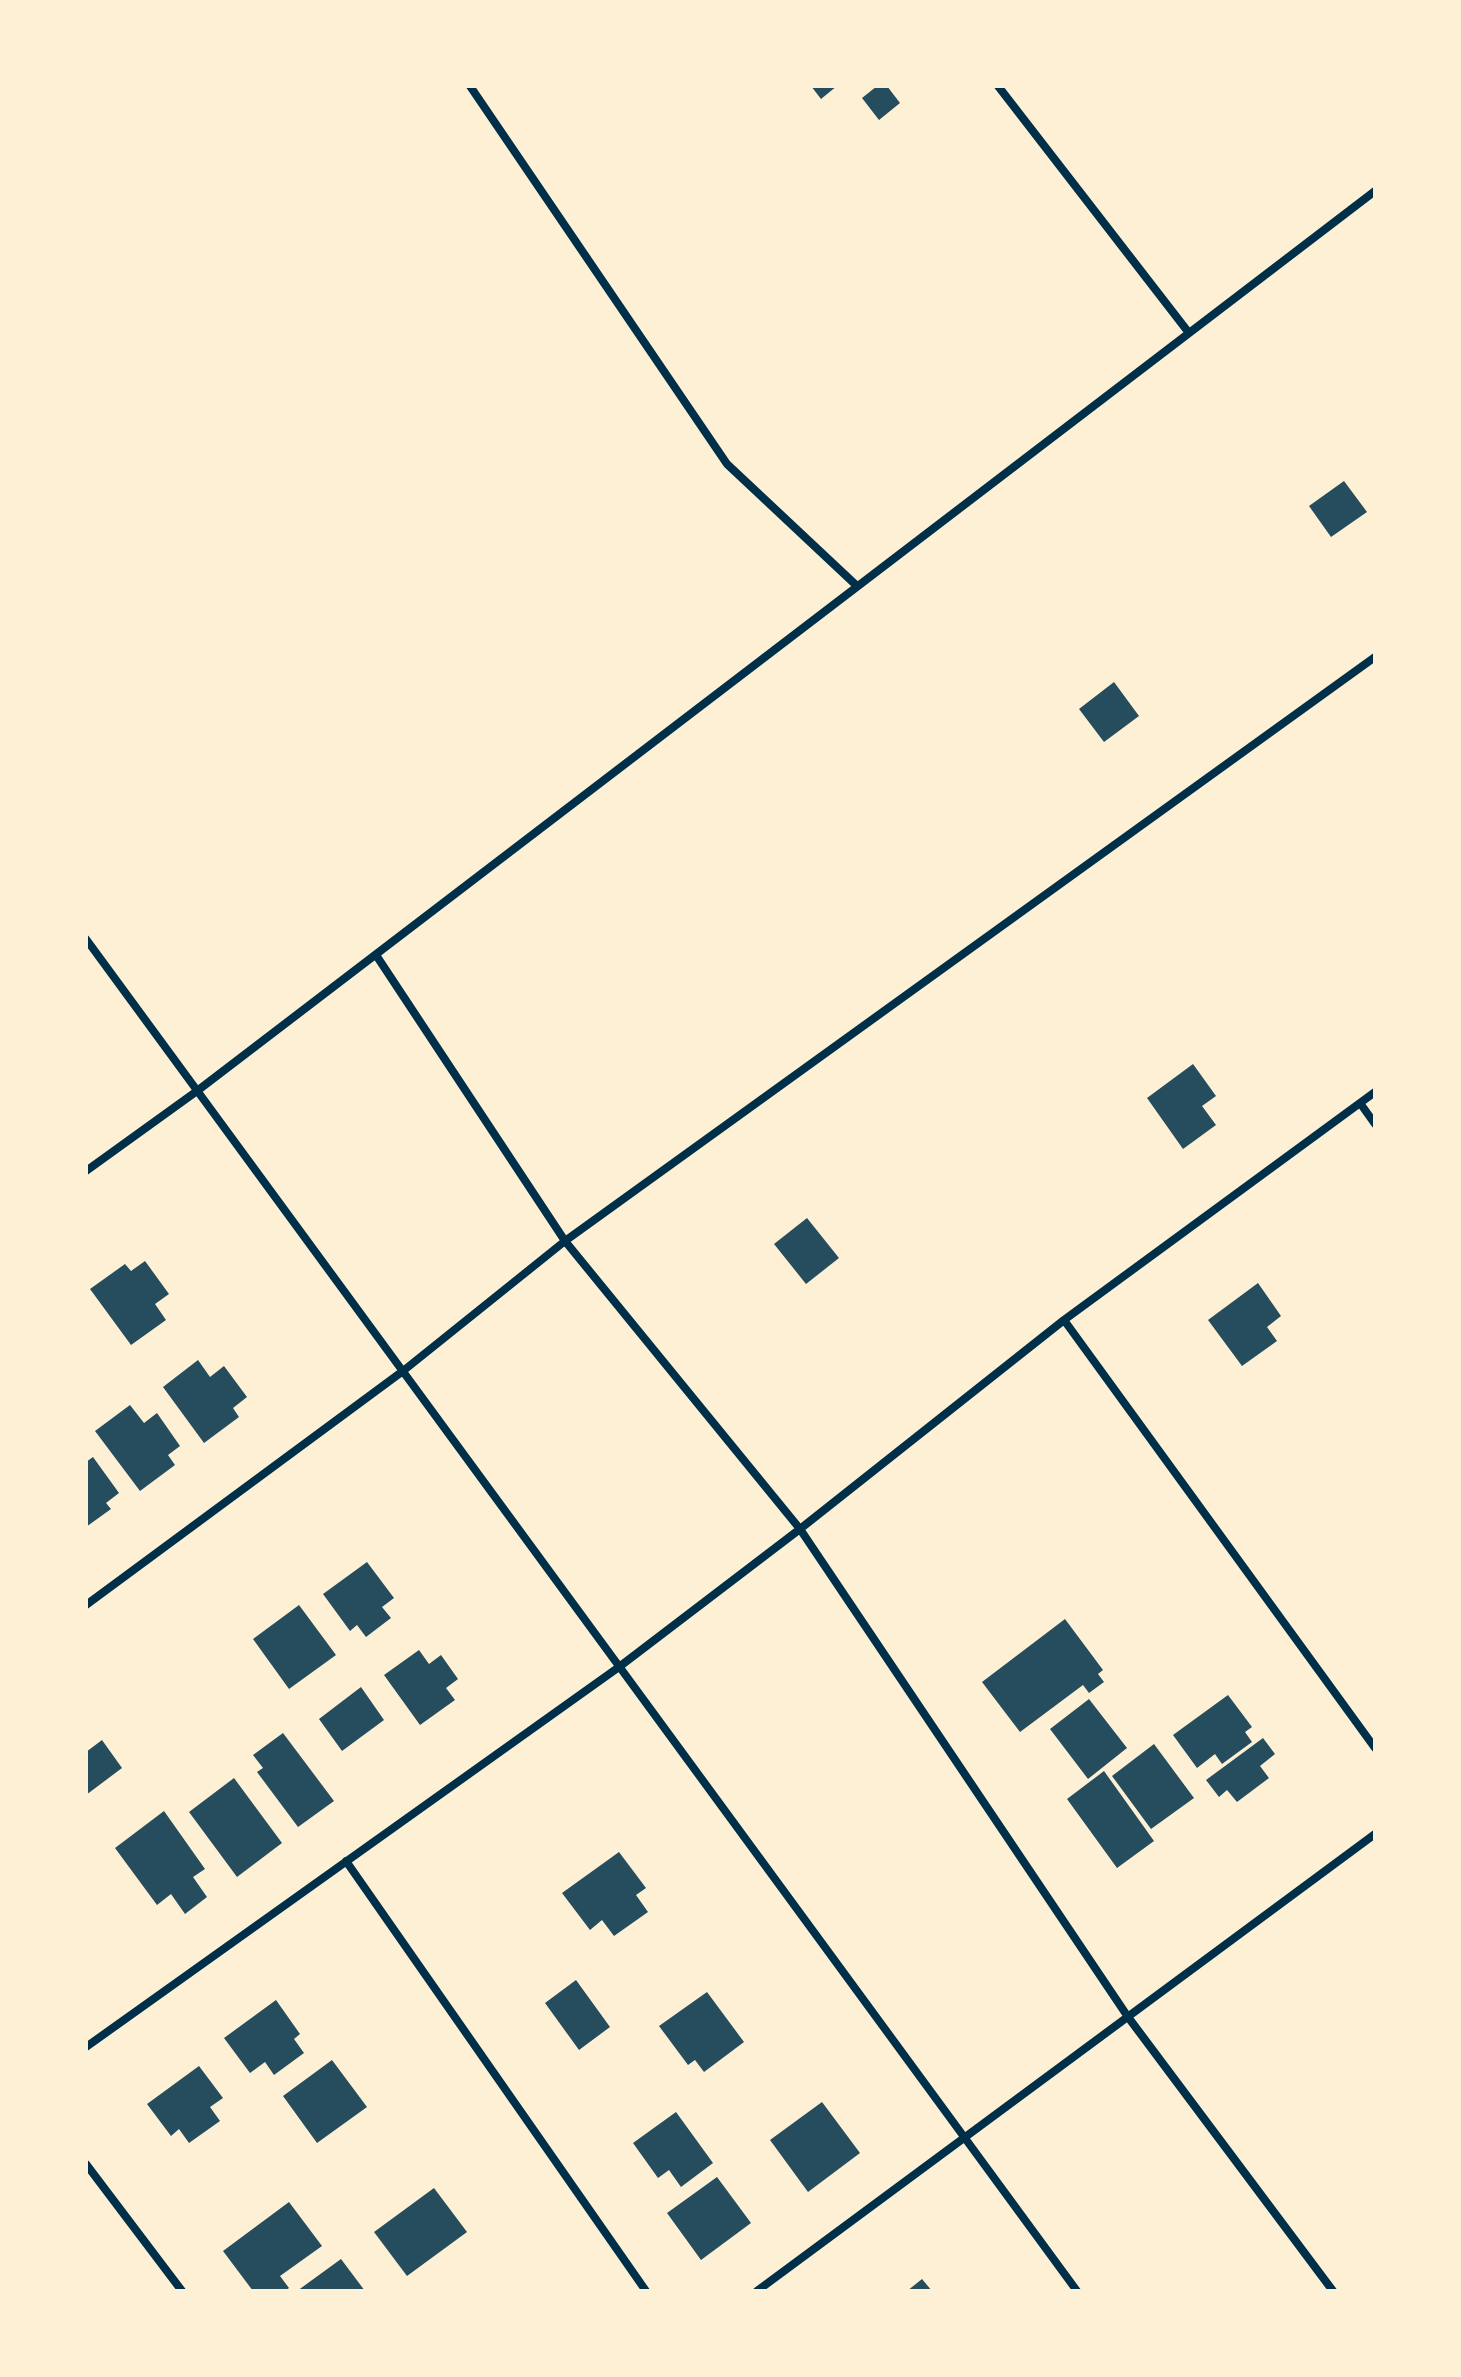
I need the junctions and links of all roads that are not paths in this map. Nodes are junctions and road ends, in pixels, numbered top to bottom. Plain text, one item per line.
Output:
1 (470, 86) edge
2 (998, 86) edge
3 (1375, 191) edge
4 (1189, 333) junction
5 (857, 586) junction
6 (1375, 657) edge
7 (86, 939) edge
8 (376, 955) junction
9 (197, 1091) junction
10 (1375, 1092) edge
11 (1360, 1103) junction
12 (1375, 1124) edge
13 (86, 1171) edge
14 (565, 1241) junction
15 (1064, 1320) junction
16 (403, 1371) junction
17 (800, 1529) junction
18 (86, 1605) edge
19 (619, 1667) junction
20 (1375, 1748) edge
21 (1375, 1834) edge
22 (346, 1861) junction
23 (1128, 2017) junction
24 (86, 2047) edge
25 (964, 2139) junction
26 (86, 2164) edge
27 (182, 2291) edge
28 (646, 2291) edge
29 (757, 2291) edge
30 (1077, 2291) edge
31 (1333, 2291) edge

1 - 5 street
2 - 4 street
3 - 4 street
4 - 5 street
5 - 8 street
6 - 14 street
7 - 9 street
8 - 9 street
8 - 14 street
9 - 13 street
9 - 16 street
10 - 11 street
11 - 12 street
11 - 15 street
14 - 16 street
14 - 17 street
15 - 17 street
15 - 20 street
16 - 18 street
16 - 19 street
17 - 19 street
17 - 23 street
19 - 22 street
19 - 25 street
21 - 23 street
22 - 24 street
22 - 28 street
23 - 25 street
23 - 31 street
25 - 29 street
25 - 30 street
26 - 27 street

